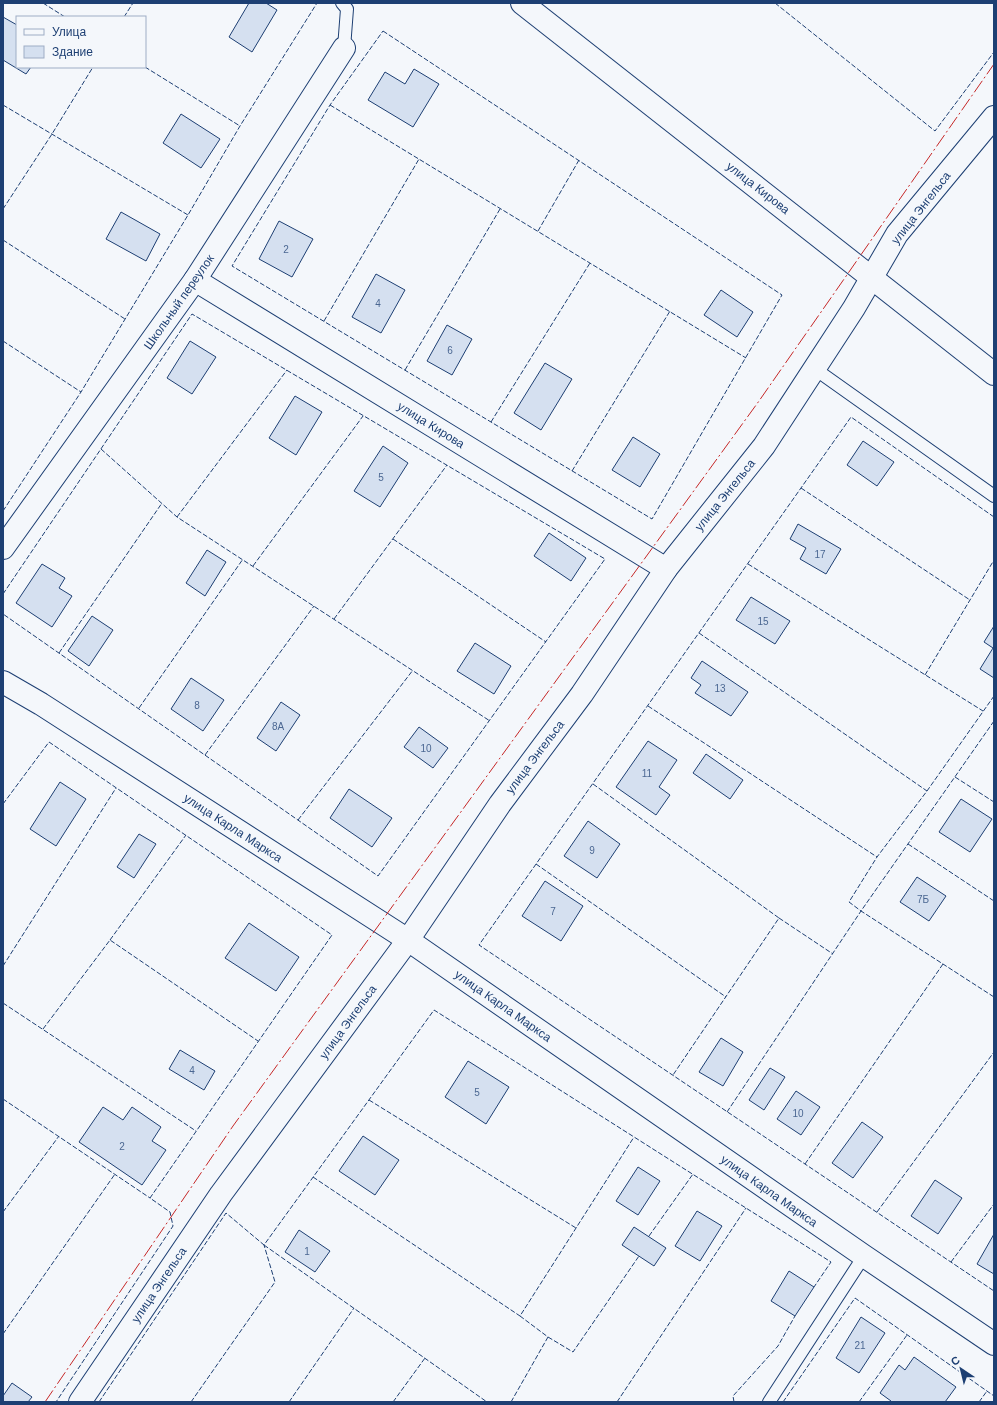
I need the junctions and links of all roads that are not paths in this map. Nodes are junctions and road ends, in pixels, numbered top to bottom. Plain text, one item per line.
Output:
1 (342, 3) edge
2 (522, 3) edge
3 (344, 48) joint
4 (994, 117) edge
5 (872, 278) junction
6 (195, 280) junction
7 (815, 369) junction
8 (994, 374) edge
9 (994, 496) edge
10 (3, 548) edge
11 (666, 569) junction
12 (3, 682) edge
13 (408, 940) junction
14 (864, 1256) junction
15 (994, 1344) edge
16 (80, 1402) edge
17 (769, 1402) edge

1 - 3 lane
2 - 5 street, улица Кирова
3 - 6 street, Школьный переулок
4 - 5 street, улица Энгельса
5 - 7 street, улица Энгельса
5 - 8 street, улица Кирова
6 - 10 street, Школьный переулок
6 - 11 street, улица Кирова
7 - 9 lane
7 - 11 street, улица Энгельса
11 - 13 street, улица Энгельса
12 - 13 street, улица Карла Маркса
13 - 14 street, улица Карла Маркса
13 - 16 street, улица Энгельса
14 - 15 street, улица Карла Маркса
14 - 17 lane

